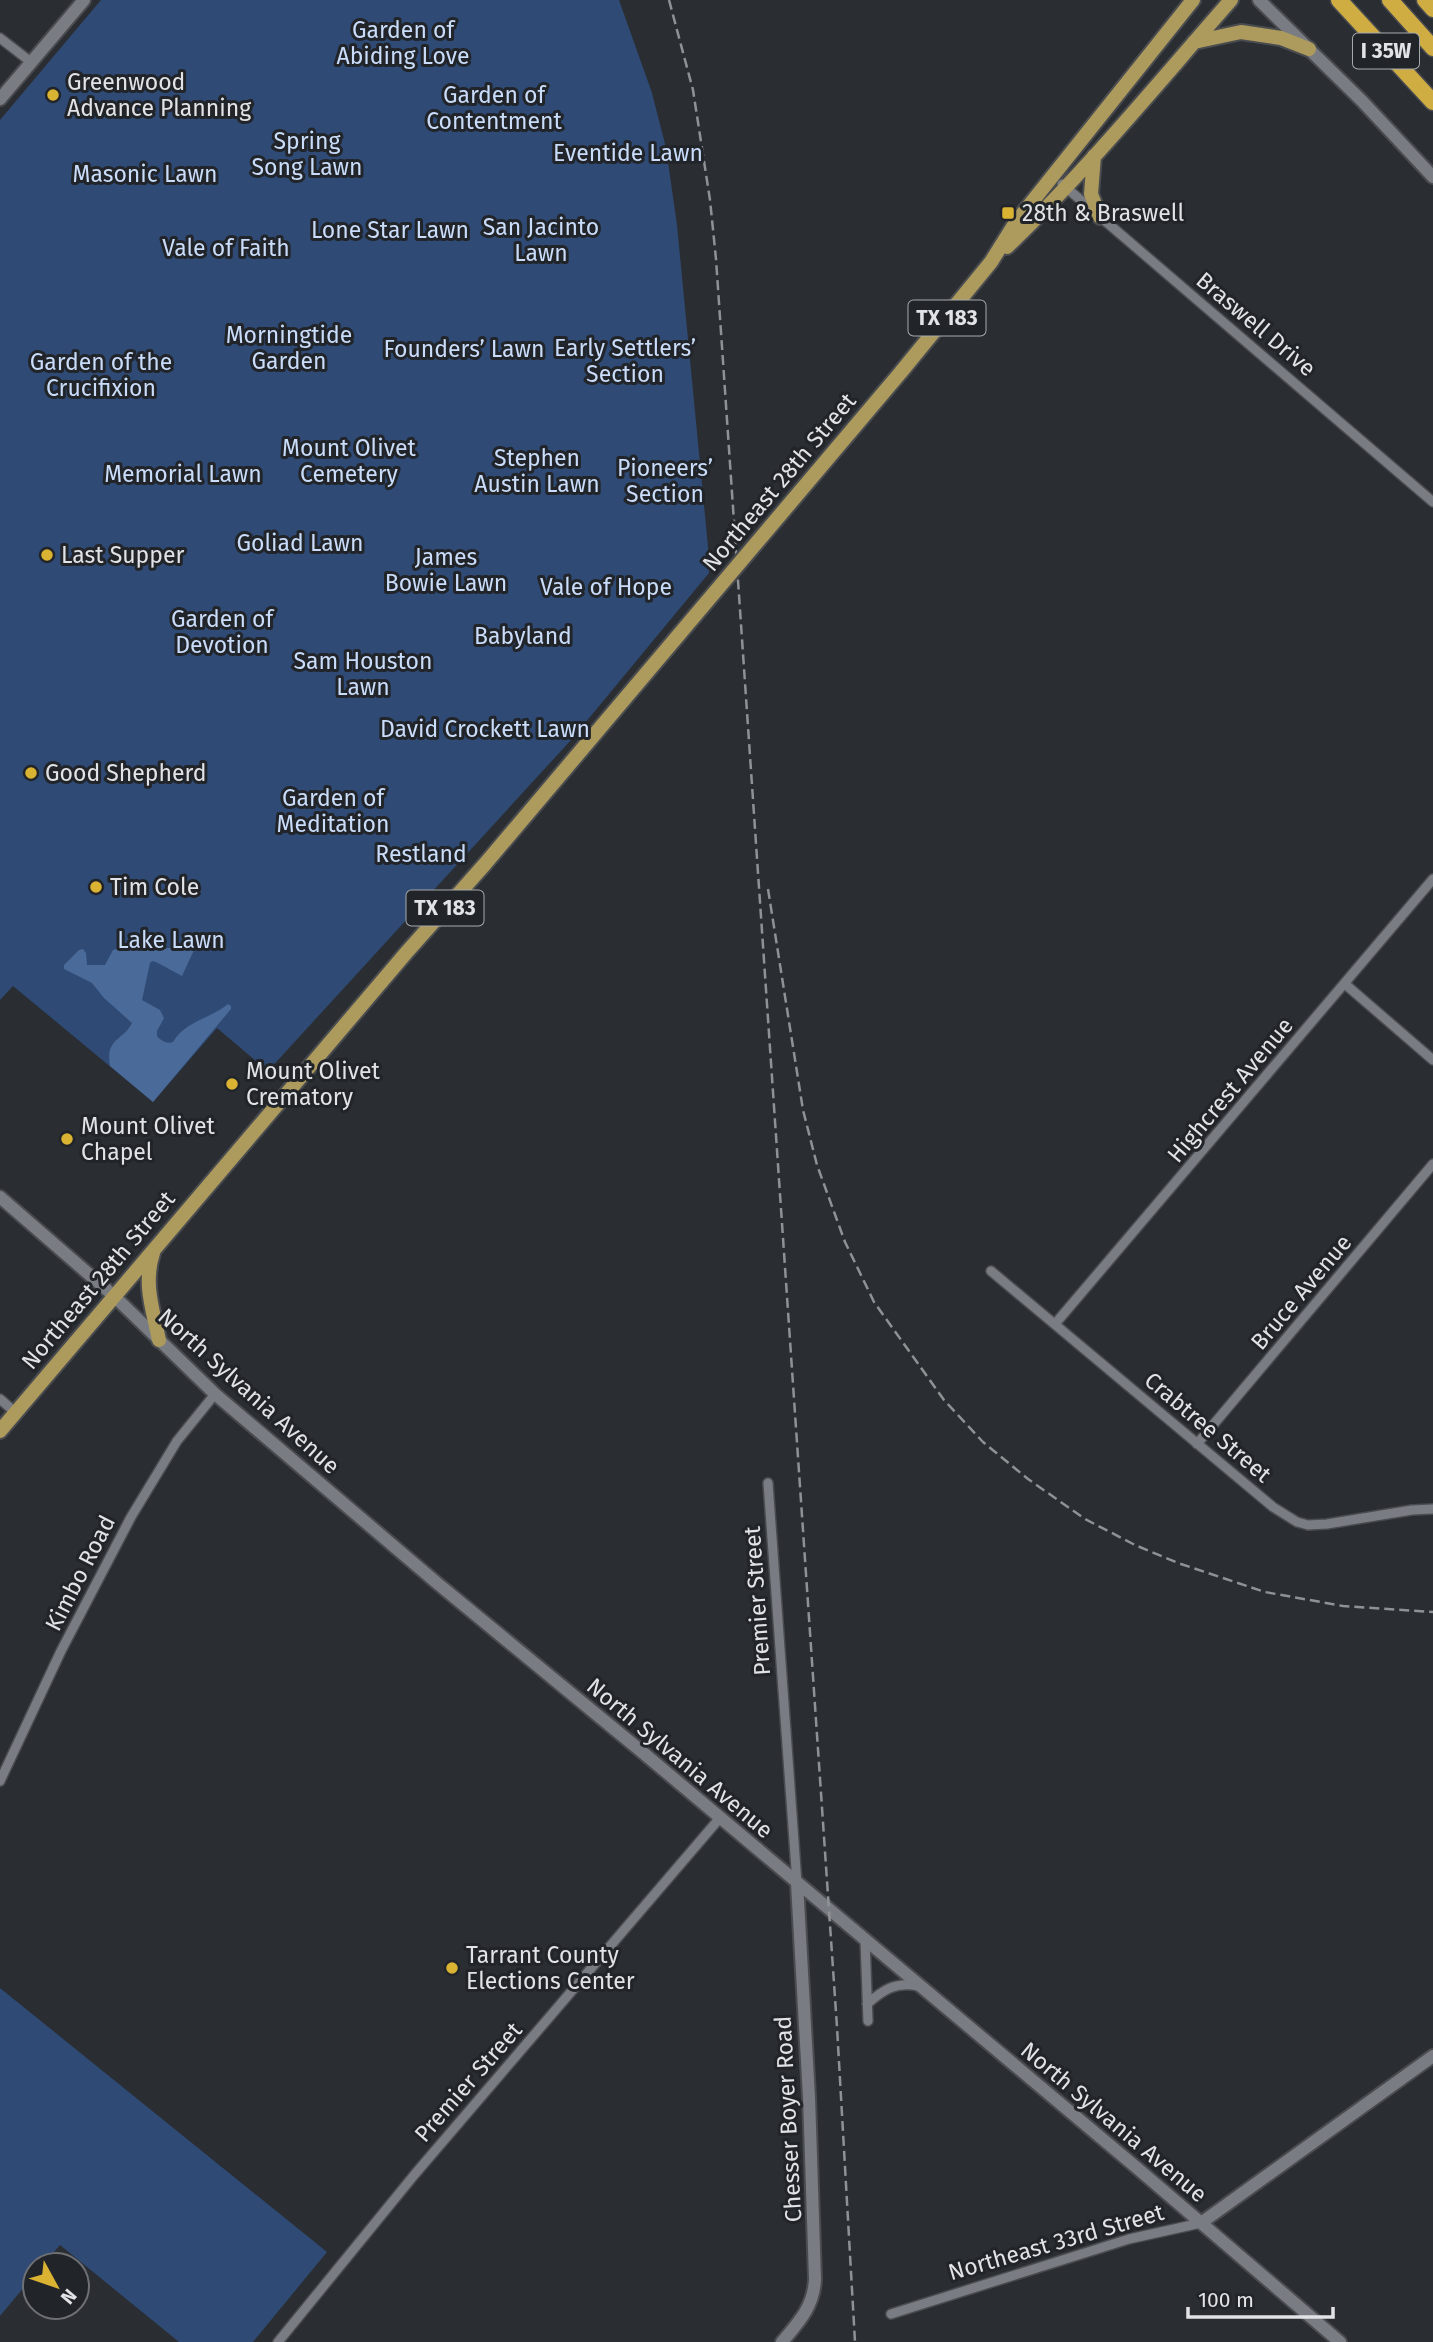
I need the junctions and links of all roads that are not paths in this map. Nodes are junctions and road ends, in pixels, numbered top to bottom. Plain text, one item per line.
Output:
1 (84, 0) edge
2 (1177, 0) edge
3 (1193, 0) edge
4 (1231, 0) edge
5 (1259, 0) edge
6 (1275, 0) edge
7 (1339, 0) edge
8 (1390, 0) edge
9 (1400, 0) edge
10 (1425, 0) edge
11 (1433, 9) edge
12 (1169, 29) junction
13 (1433, 35) edge
14 (0, 37) edge
15 (1194, 42) junction
16 (1309, 48) junction
17 (1433, 48) edge
18 (31, 62) junction
19 (0, 99) edge
20 (1433, 102) edge
21 (1094, 155) junction
22 (1053, 176) junction
23 (1433, 177) edge
24 (1065, 187) junction
25 (1100, 217) junction
26 (991, 262) junction
27 (1433, 502) edge
28 (1433, 880) edge
29 (1345, 984) junction
30 (1433, 1060) edge
31 (1433, 1164) edge
32 (0, 1197) edge
33 (155, 1247) junction
34 (991, 1270) dead end
35 (114, 1296) junction
36 (1055, 1324) junction
37 (159, 1340) junction
38 (215, 1394) junction
39 (0, 1399) edge
40 (16, 1413) junction
41 (0, 1432) edge
42 (1198, 1444) junction
43 (768, 1483) dead end
44 (1433, 1509) edge
45 (0, 1781) edge
46 (719, 1819) junction
47 (797, 1883) junction
48 (865, 1940) junction
49 (920, 1986) junction
50 (867, 2004) junction
51 (868, 2021) dead end
52 (1433, 2056) edge
53 (1201, 2223) junction
54 (891, 2314) dead end
55 (278, 2342) edge
56 (782, 2342) edge
57 (1340, 2342) edge

1 - 18 main road
2 - 12 main road
3 - 12 main road, Northeast 28th Street / TX 183
4 - 15 main road, Northeast 28th Street / TX 183
5 - 16 main road
6 - 16 main road
7 - 20 highway, I 35W
8 - 17 highway
9 - 13 highway
10 - 11 highway
12 - 22 main road, Northeast 28th Street / TX 183
14 - 18 street
15 - 16 main road
15 - 21 main road, Northeast 28th Street / TX 183
16 - 23 main road
18 - 19 main road
21 - 24 main road, Northeast 28th Street / TX 183
21 - 25 main road
22 - 24 street, Braswell Drive
22 - 26 main road, Northeast 28th Street / TX 183
24 - 25 street, Braswell Drive
24 - 26 main road, Northeast 28th Street / TX 183
25 - 27 street, Braswell Drive
26 - 33 main road, Northeast 28th Street / TX 183, bridge
28 - 29 street, Highcrest Avenue
29 - 30 street
29 - 36 street, Highcrest Avenue
31 - 42 street, Bruce Avenue
32 - 35 main road, North Sylvania Avenue
33 - 35 main road, Northeast 28th Street / TX 183
33 - 37 main road
34 - 36 street, Crabtree Street
35 - 37 main road, North Sylvania Avenue
35 - 40 main road, Northeast 28th Street / TX 183
36 - 42 street, Crabtree Street
37 - 38 main road, North Sylvania Avenue
38 - 45 street, Kimbo Road
38 - 46 main road, North Sylvania Avenue
39 - 40 street
40 - 41 main road, Northeast 28th Street / TX 183
42 - 44 street, Crabtree Street
43 - 47 street, Premier Street
46 - 47 main road, North Sylvania Avenue
46 - 55 street, Premier Street
47 - 48 main road, North Sylvania Avenue
47 - 56 main road, Chesser Boyer Road
48 - 49 main road, North Sylvania Avenue
48 - 50 street
49 - 50 street
49 - 53 main road, North Sylvania Avenue
50 - 51 street
52 - 53 main road, Northeast 33rd Street
53 - 54 street, Northeast 33rd Street
53 - 57 main road, North Sylvania Avenue

